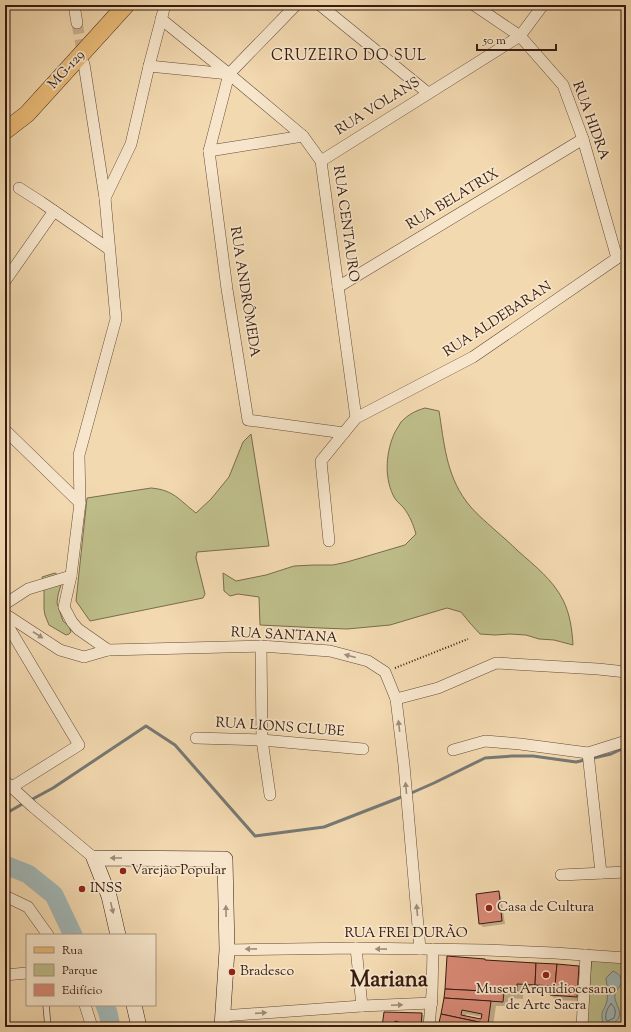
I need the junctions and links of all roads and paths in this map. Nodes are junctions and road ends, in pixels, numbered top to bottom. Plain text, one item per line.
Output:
1 (74, 5) edge
2 (126, 5) edge
3 (165, 5) edge
4 (296, 5) edge
5 (320, 5) edge
6 (474, 5) edge
7 (543, 5) edge
8 (161, 19) junction
9 (77, 24) tunnel mouth
10 (520, 36) junction
11 (84, 64) tunnel mouth
12 (149, 66) junction
13 (229, 74) junction
14 (428, 93) junction
15 (5, 131) edge
16 (303, 136) junction
17 (583, 139) junction
18 (209, 151) junction
19 (321, 161) junction
20 (19, 188) dead end
21 (105, 198) junction
22 (54, 211) junction
23 (109, 249) junction
24 (622, 255) edge
25 (5, 281) edge
26 (338, 286) junction
27 (356, 418) junction
28 (5, 430) edge
29 (344, 433) junction
30 (80, 503) junction
31 (330, 541) dead end
32 (71, 576) junction
33 (5, 604) edge
34 (5, 614) edge
35 (5, 621) edge
36 (468, 638) dead end
37 (261, 646) junction
38 (108, 650) junction
39 (385, 672) junction
40 (626, 672) edge
41 (396, 699) junction
42 (196, 738) dead end
43 (262, 740) junction
44 (626, 741) edge
45 (363, 749) dead end
46 (453, 750) dead end
47 (588, 753) junction
48 (8, 784) edge
49 (270, 795) dead end
50 (94, 858) junction
51 (626, 872) edge
52 (601, 873) junction
53 (561, 875) dead end
54 (5, 896) edge
55 (47, 934) edge
56 (118, 934) edge
57 (356, 948) junction
58 (420, 949) junction
59 (433, 949) junction
60 (227, 950) junction
61 (586, 955) junction
62 (626, 958) edge
63 (26, 973) edge
64 (5, 975) edge
65 (432, 1003) junction
66 (46, 1006) edge
67 (85, 1006) edge
68 (134, 1006) edge
69 (362, 1006) junction
70 (222, 1022) edge
71 (48, 1027) edge
72 (92, 1027) edge
73 (139, 1027) edge
74 (429, 1027) edge
75 (582, 1027) edge

1 - 9 street
2 - 15 main road, MG-129 / MG-129
3 - 8 street
4 - 13 street
5 - 14 street
6 - 10 street, RUA HIDRA
7 - 10 street, RUA VOLANS
8 - 12 street
8 - 13 street, RUA CENTAURO
10 - 14 street, RUA VOLANS
10 - 17 street, RUA HIDRA
11 - 21 street
12 - 13 street
12 - 21 street
13 - 16 street, RUA CENTAURO
13 - 18 street, RUA ANDRÔMEDA
14 - 19 street, RUA VOLANS
16 - 18 street
16 - 19 street, RUA CENTAURO
17 - 24 street, RUA HIDRA
17 - 26 street, RUA BELATRIX
18 - 29 street, RUA ANDRÔMEDA
19 - 26 street, RUA CENTAURO
20 - 22 street
21 - 23 street
22 - 23 street
22 - 25 street
23 - 30 street
24 - 27 street, RUA ALDEBARAN
26 - 27 street, RUA CENTAURO
27 - 29 street, RUA ALDEBARAN
28 - 30 street
29 - 31 street, RUA ALDEBARAN
30 - 32 street
32 - 33 street
32 - 38 street
34 -> 38 street, RUA SANTANA
35 - 48 street
36 - 39 path
37 - 38 street, RUA SANTANA
39 -> 37 street, RUA SANTANA
37 - 43 street
39 - 41 street
40 - 41 street
58 -> 41 street
42 - 43 street, RUA LIONS CLUBE
43 - 45 street, RUA LIONS CLUBE
43 - 49 street
44 - 47 street
46 - 47 street
47 - 52 street
48 - 50 street
50 -> 56 street
60 -> 50 street
51 - 52 street
52 - 53 street
54 - 55 street
58 -> 57 street, RUA FREI DURÃO
57 -> 60 street, RUA FREI DURÃO
57 - 69 street
58 - 59 street, RUA FREI DURÃO
59 - 61 street, RUA FREI DURÃO
59 - 65 street
60 - 70 street
61 - 62 street, RUA FREI DURÃO
61 - 75 street
63 - 64 street
69 -> 65 street
65 - 74 street
66 - 71 lane
67 - 72 street
68 - 73 street
70 -> 69 street

